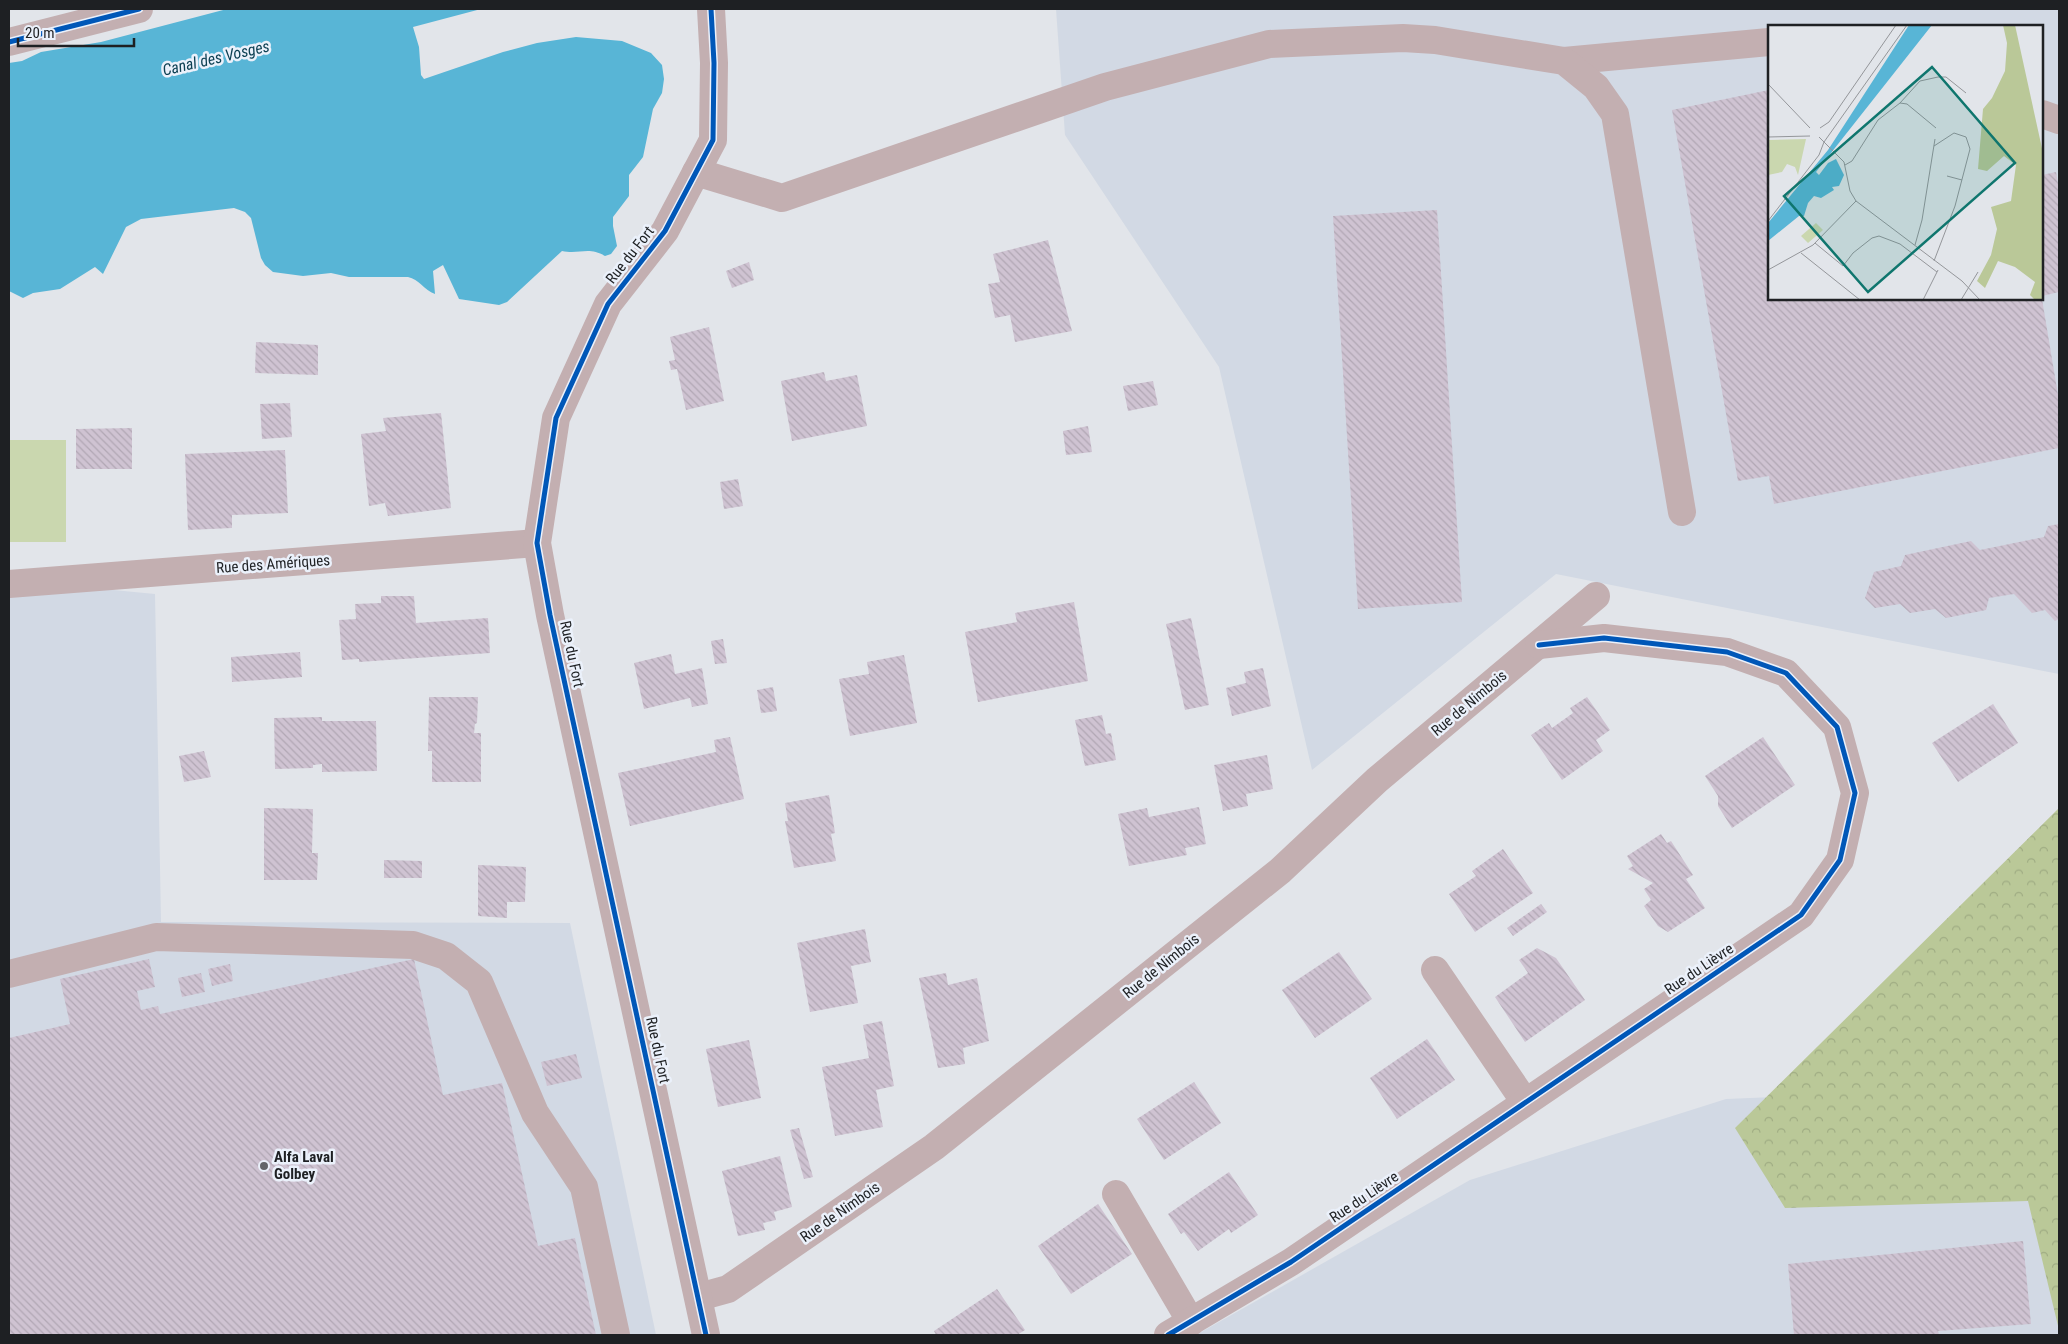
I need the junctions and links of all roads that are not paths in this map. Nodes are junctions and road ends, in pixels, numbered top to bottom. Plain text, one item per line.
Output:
1 (138, 9) edge
2 (711, 9) edge
3 (9, 42) edge
4 (1768, 42) edge
5 (1564, 61) junction
6 (2043, 114) edge
7 (2059, 120) edge
8 (696, 172) junction
9 (1682, 512) dead end
10 (537, 543) junction
11 (9, 584) edge
12 (1596, 596) dead end
13 (1539, 645) junction
14 (1435, 970) dead end
15 (9, 974) edge
16 (1525, 1102) junction
17 (1116, 1194) dead end
18 (699, 1297) junction
19 (1192, 1322) junction
20 (616, 1335) edge
21 (706, 1335) edge
22 (1168, 1335) edge

1 - 3 street
2 - 8 street, Rue du Fort
4 - 5 street
5 - 8 street
5 - 9 street
6 - 7 street
8 - 10 street, Rue du Fort
10 - 11 street, Rue des Amériques
10 - 18 street, Rue du Fort
12 - 13 street, Rue de Nimbois
13 - 16 street, Rue du Lièvre
13 - 18 street, Rue de Nimbois
14 - 16 street
15 - 20 street
16 - 19 street, Rue du Lièvre
17 - 19 street
18 - 21 street, Rue du Fort
19 - 22 street, Rue du Lièvre

